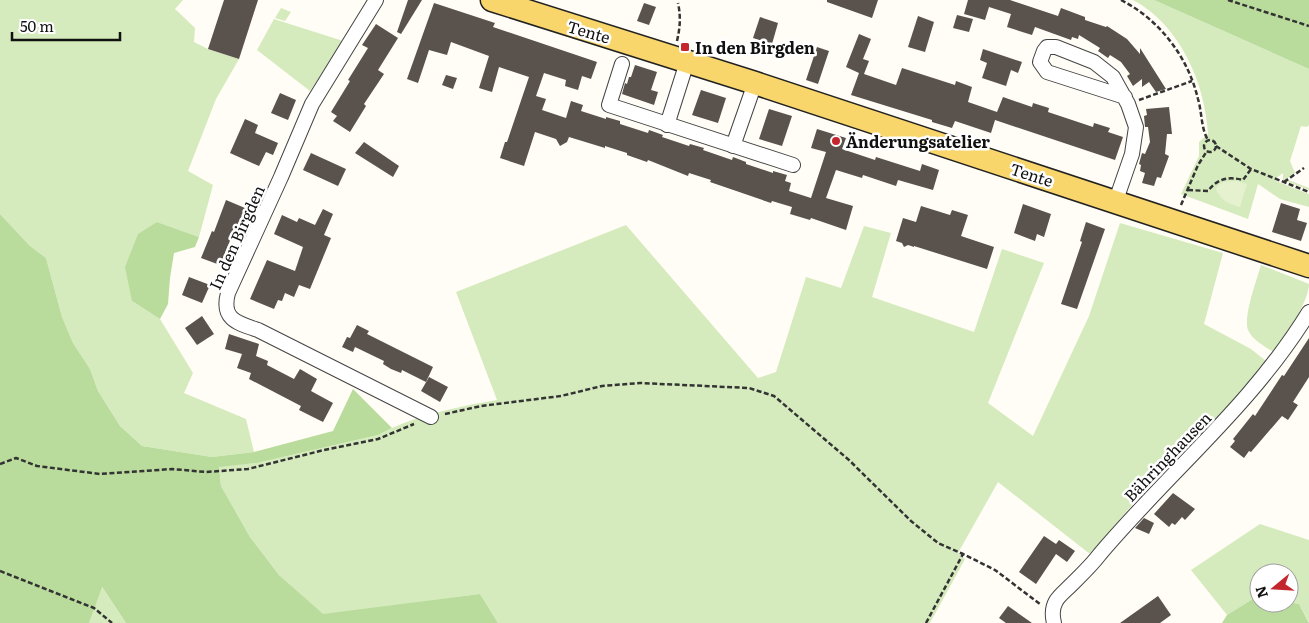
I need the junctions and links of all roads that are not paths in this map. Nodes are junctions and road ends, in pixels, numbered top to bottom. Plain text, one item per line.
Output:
1 (376, 0) edge
2 (492, 0) edge
3 (679, 59) junction
4 (622, 64) dead end
5 (755, 83) junction
6 (1127, 100) junction
7 (667, 125) junction
8 (733, 146) junction
9 (793, 165) dead end
10 (1115, 203) junction
11 (1309, 266) edge
12 (1309, 312) edge
13 (431, 416) road end
14 (1053, 618) edge

1 - 13 street, In den Birgden
2 - 3 main road, Tente
3 - 5 main road, Tente
3 - 7 street
4 - 7 street, Tente
5 - 8 street
5 - 10 main road, Tente
6 - 6 street
6 - 10 street
7 - 8 street, Tente
8 - 9 street, Tente
10 - 11 main road, Tente
12 - 14 street, Bähringhausen

